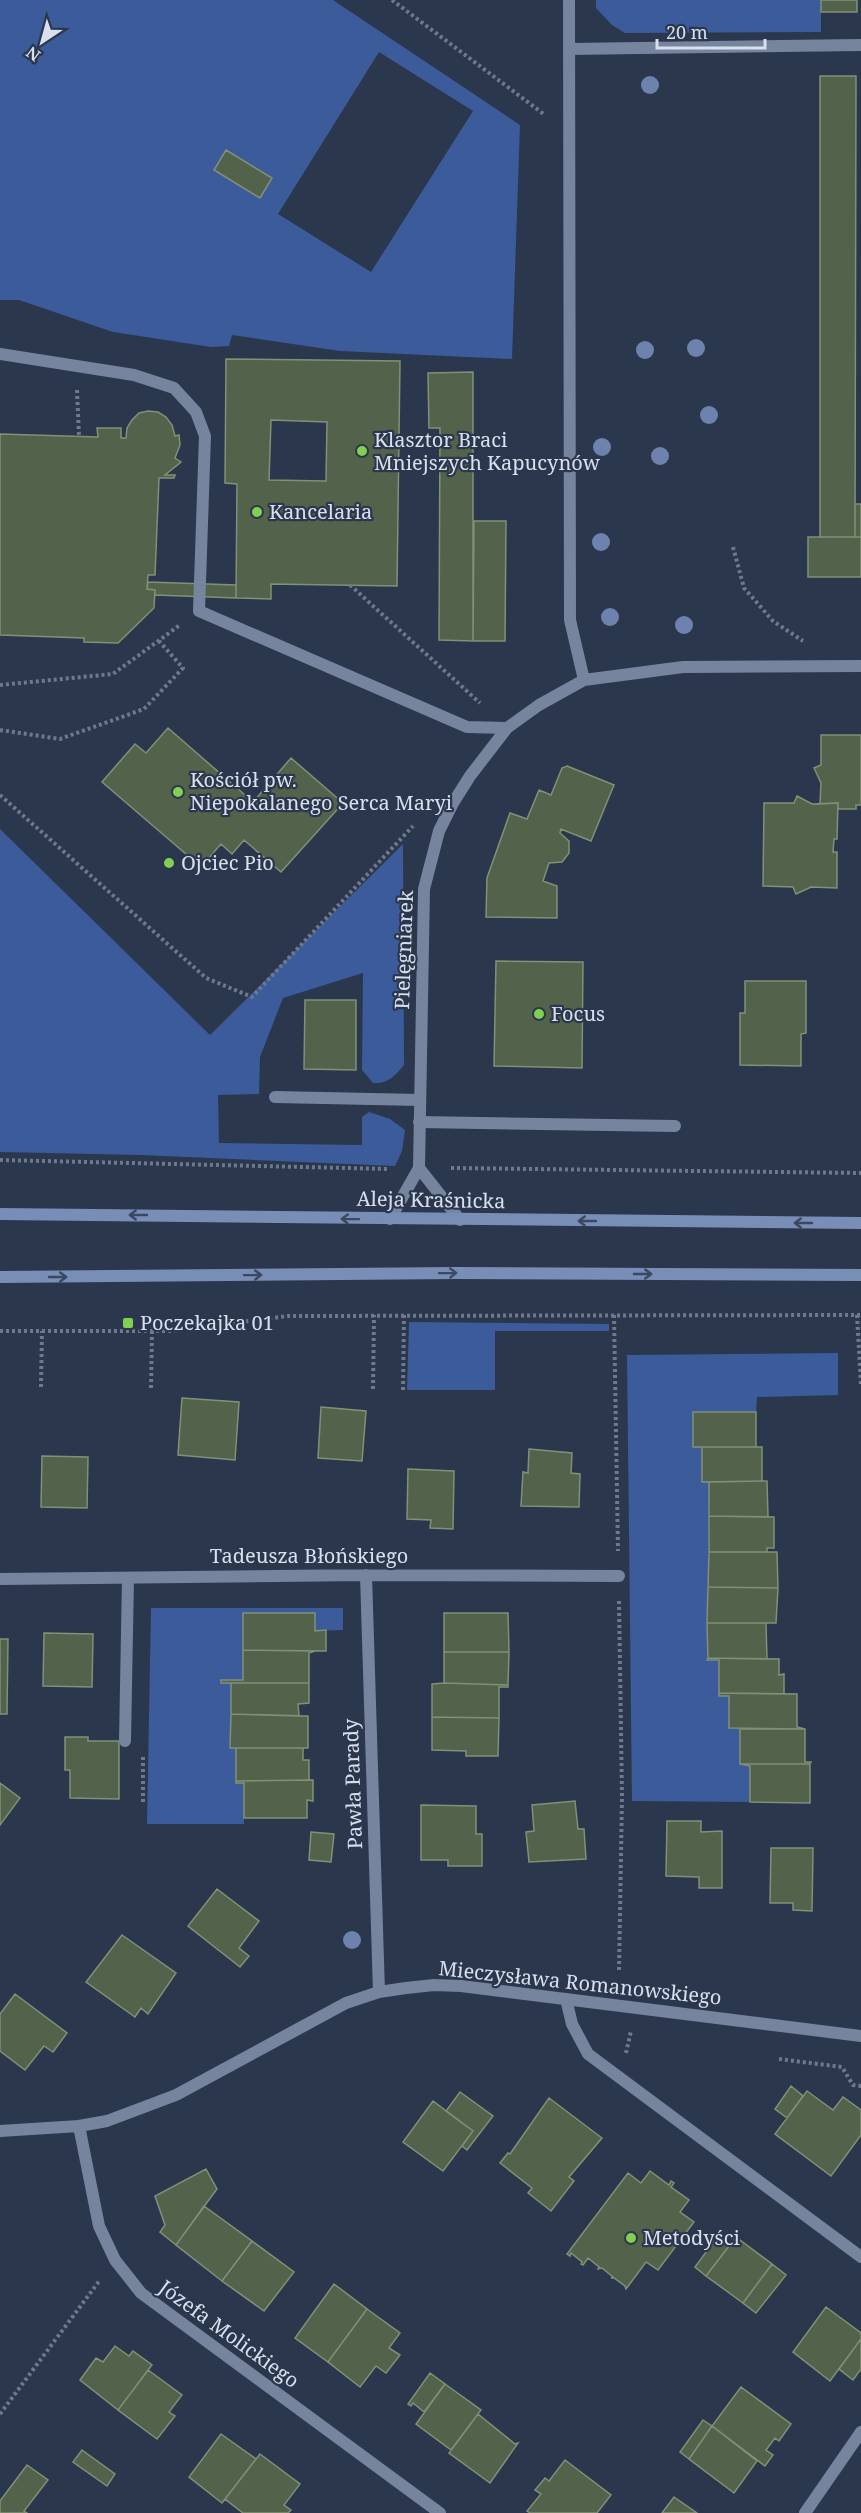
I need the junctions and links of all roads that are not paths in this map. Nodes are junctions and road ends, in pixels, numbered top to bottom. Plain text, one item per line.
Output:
1 (569, 0) edge
2 (861, 45) edge
3 (569, 49) junction
4 (0, 354) edge
5 (861, 666) edge
6 (584, 680) junction
7 (507, 728) junction
8 (275, 1096) dead end
9 (420, 1100) junction
10 (419, 1122) junction
11 (675, 1126) dead end
12 (419, 1168) junction
13 (0, 1214) edge
14 (390, 1219) junction
15 (460, 1220) junction
16 (861, 1223) edge
17 (861, 1275) edge
18 (0, 1277) edge
19 (366, 1575) junction
20 (619, 1576) road end
21 (128, 1578) junction
22 (0, 1579) edge
23 (125, 1741) dead end
24 (379, 1992) junction
25 (566, 2000) junction
26 (861, 2036) edge
27 (79, 2126) junction
28 (0, 2131) edge
29 (861, 2257) edge
30 (861, 2432) edge
31 (440, 2513) edge
32 (805, 2513) edge

1 - 3 street
2 - 3 street
3 - 6 street
4 - 7 street
5 - 6 street, Pielęgniarek
6 - 7 street, Pielęgniarek
7 - 9 street, Pielęgniarek
8 - 9 street
9 - 10 street, Pielęgniarek
10 - 11 street
10 - 12 street, Pielęgniarek
12 - 14 street, Pielęgniarek
12 - 15 street
14 -> 13 main road, Aleja Kraśnicka
14 - 15 main road, Aleja Kraśnicka
16 -> 15 main road, Aleja Kraśnicka
18 -> 17 main road
19 - 20 street, Tadeusza Błońskiego
19 - 21 street, Tadeusza Błońskiego
19 - 24 street, Pawła Parady
21 - 22 street, Tadeusza Błońskiego
21 - 23 street
24 - 25 street, Mieczysława Romanowskiego
24 - 27 street, Mieczysława Romanowskiego
25 - 26 street, Mieczysława Romanowskiego
25 - 29 street
27 - 28 street, Mieczysława Romanowskiego
27 - 31 street, Józefa Molickiego
30 - 32 street

